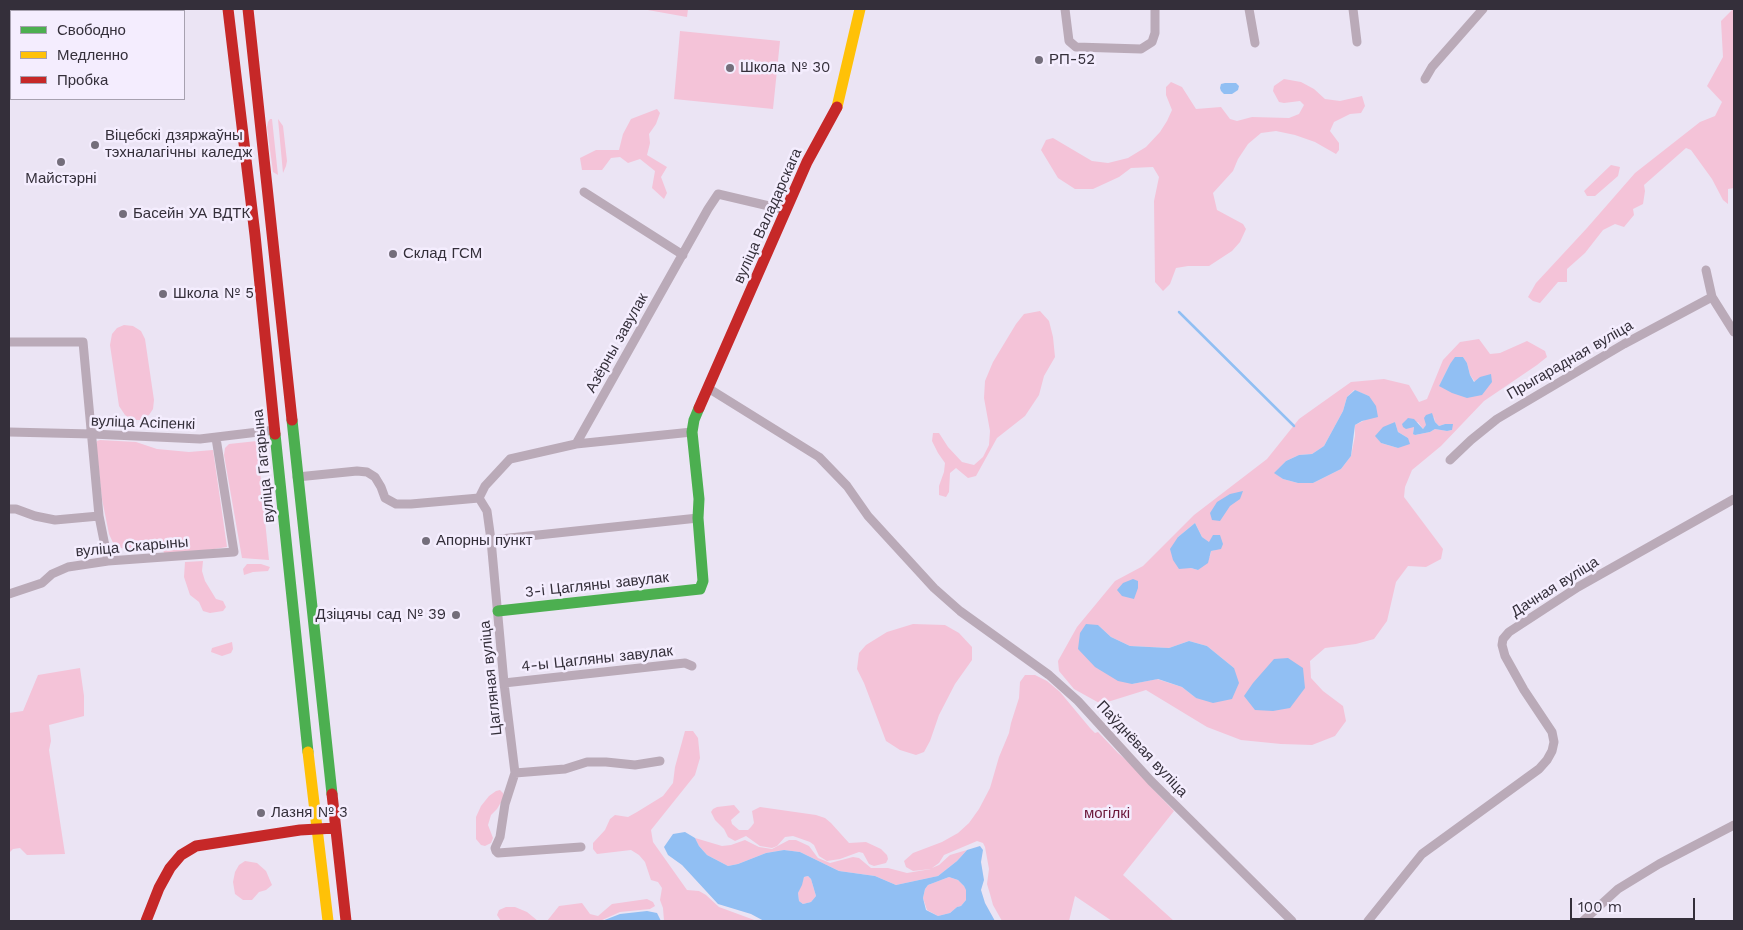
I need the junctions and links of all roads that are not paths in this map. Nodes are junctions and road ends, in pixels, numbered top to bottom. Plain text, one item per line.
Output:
1 (228, 9) edge
2 (248, 9) edge
3 (860, 9) edge
4 (1065, 9) edge
5 (1155, 9) edge
6 (1249, 9) edge
7 (1354, 9) edge
8 (1483, 9) edge
9 (1357, 42) dead end
10 (1255, 43) dead end
11 (1425, 79) dead end
12 (584, 192) dead end
13 (786, 210) junction
14 (683, 255) junction
15 (1706, 270) dead end
16 (1712, 297) junction
17 (1734, 332) edge
18 (9, 342) edge
19 (283, 343) junction
20 (266, 344) junction
21 (708, 388) junction
22 (275, 430) junction
23 (9, 432) edge
24 (692, 432) junction
25 (92, 434) junction
26 (216, 438) junction
27 (576, 444) junction
28 (1450, 460) dead end
29 (297, 477) junction
30 (479, 498) junction
31 (1734, 499) edge
32 (9, 509) edge
33 (99, 516) junction
34 (698, 518) junction
35 (492, 540) junction
36 (108, 561) junction
37 (308, 583) junction
38 (290, 585) junction
39 (9, 594) edge
40 (498, 611) junction
41 (692, 666) dead end
42 (504, 683) junction
43 (660, 761) dead end
44 (515, 773) junction
45 (1734, 825) edge
46 (336, 828) junction
47 (316, 829) junction
48 (581, 847) dead end
49 (146, 921) edge
50 (328, 921) edge
51 (346, 921) edge
52 (1292, 921) edge
53 (1368, 921) edge
54 (1582, 921) edge

1 - 20 main road, вуліца Гагарына
2 - 19 main road
3 - 13 main road, вуліца Валадарскага
4 - 5 street
6 - 10 street
7 - 9 street
8 - 11 street
12 - 14 street
13 - 14 street, Азёрны завулак
13 - 21 main road, вуліца Валадарскага
14 - 27 street, Азёрны завулак
15 - 16 street
16 - 17 street
16 - 28 street, Прыгарадная вуліца
18 - 25 street
19 - 20 street
19 - 29 main road
20 - 22 main road, вуліца Гагарына
21 - 24 main road, вуліца Валадарскага
21 - 52 street, Паўднёвая вуліца
22 - 26 street, вуліца Асіпенкі
22 - 38 main road, вуліца Гагарына
23 - 25 street, вуліца Асіпенкі
24 - 27 street
24 - 34 main road
25 - 26 street, вуліца Асіпенкі
25 - 33 street
26 - 36 street, вуліца Скарыны
27 - 30 street
29 - 30 street
29 - 37 main road
30 - 35 street, Цагляная вуліца
31 - 53 street, Дачная вуліца
32 - 33 street
33 - 36 street
34 - 35 street
34 - 40 main road, 3-і Цагляны завулак
35 - 40 street, Цагляная вуліца
36 - 39 street, вуліца Скарыны
37 - 38 main road
37 - 46 main road
38 - 47 main road, вуліца Гагарына
40 - 42 street, Цагляная вуліца
41 - 42 street, 4-ы Цагляны завулак
42 - 44 street, Цагляная вуліца
43 - 44 street
44 - 48 street, Цагляная вуліца
45 - 54 street
46 - 47 main road
46 - 51 main road
47 - 49 main road
47 - 50 main road, вуліца Гагарына

